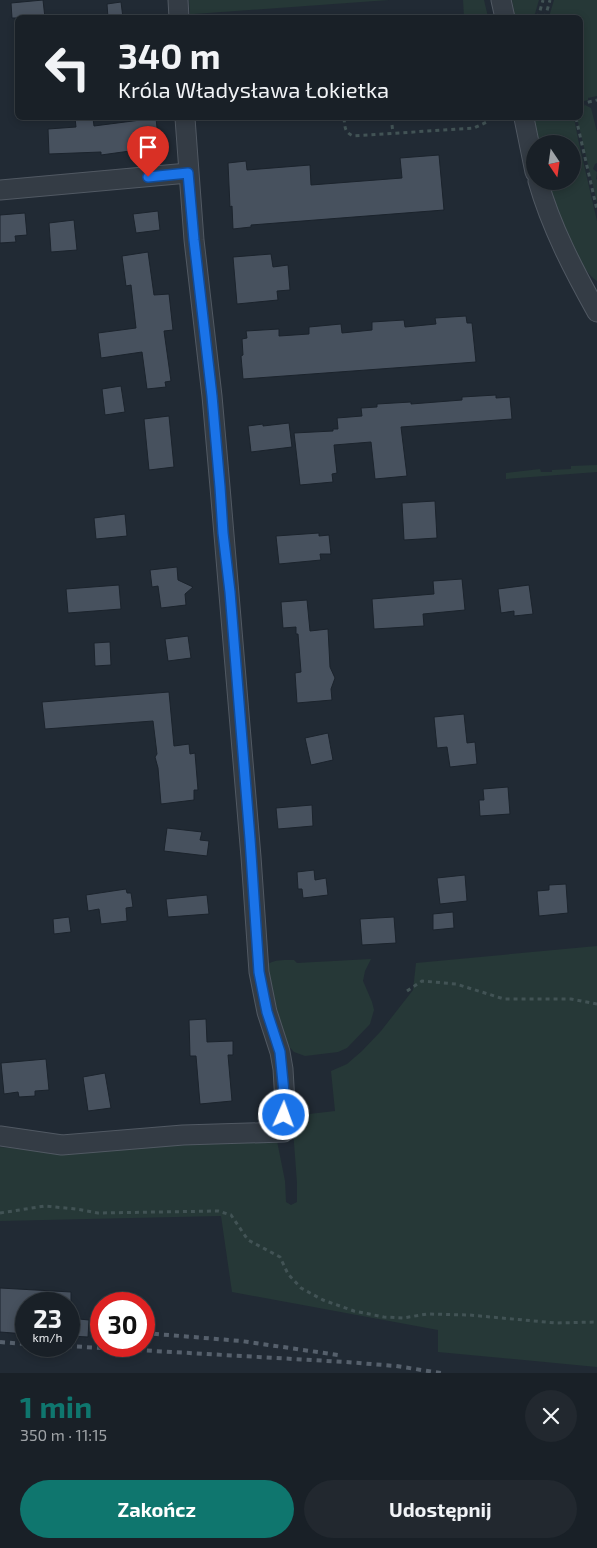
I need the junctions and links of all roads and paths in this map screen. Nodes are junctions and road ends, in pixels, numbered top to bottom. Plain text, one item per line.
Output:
1 (178, 0) edge
2 (501, 0) edge
3 (543, 0) edge
4 (550, 0) edge
5 (179, 15) edge
6 (504, 15) edge
7 (539, 15) edge
8 (546, 15) edge
9 (597, 100) edge
10 (583, 103) edge
11 (185, 120) edge
12 (344, 120) edge
13 (524, 120) edge
14 (576, 120) edge
15 (489, 121) dead end
16 (392, 125) dead end
17 (393, 133) junction
18 (527, 135) edge
19 (188, 173) junction
20 (0, 190) edge
21 (541, 190) edge
22 (597, 210) edge
23 (597, 312) edge
24 (407, 990) dead end
25 (597, 1004) edge
26 (0, 1136) edge
27 (0, 1213) edge
28 (597, 1322) edge

1 - 5 street
2 - 6 street
3 - 7 path
4 - 8 path
9 - 10 path
11 - 19 street
12 - 17 path
13 - 18 street
14 - 22 path
15 - 17 path
16 - 17 path
19 - 20 street
19 - 26 street
21 - 23 street
24 - 25 path
27 - 28 path

